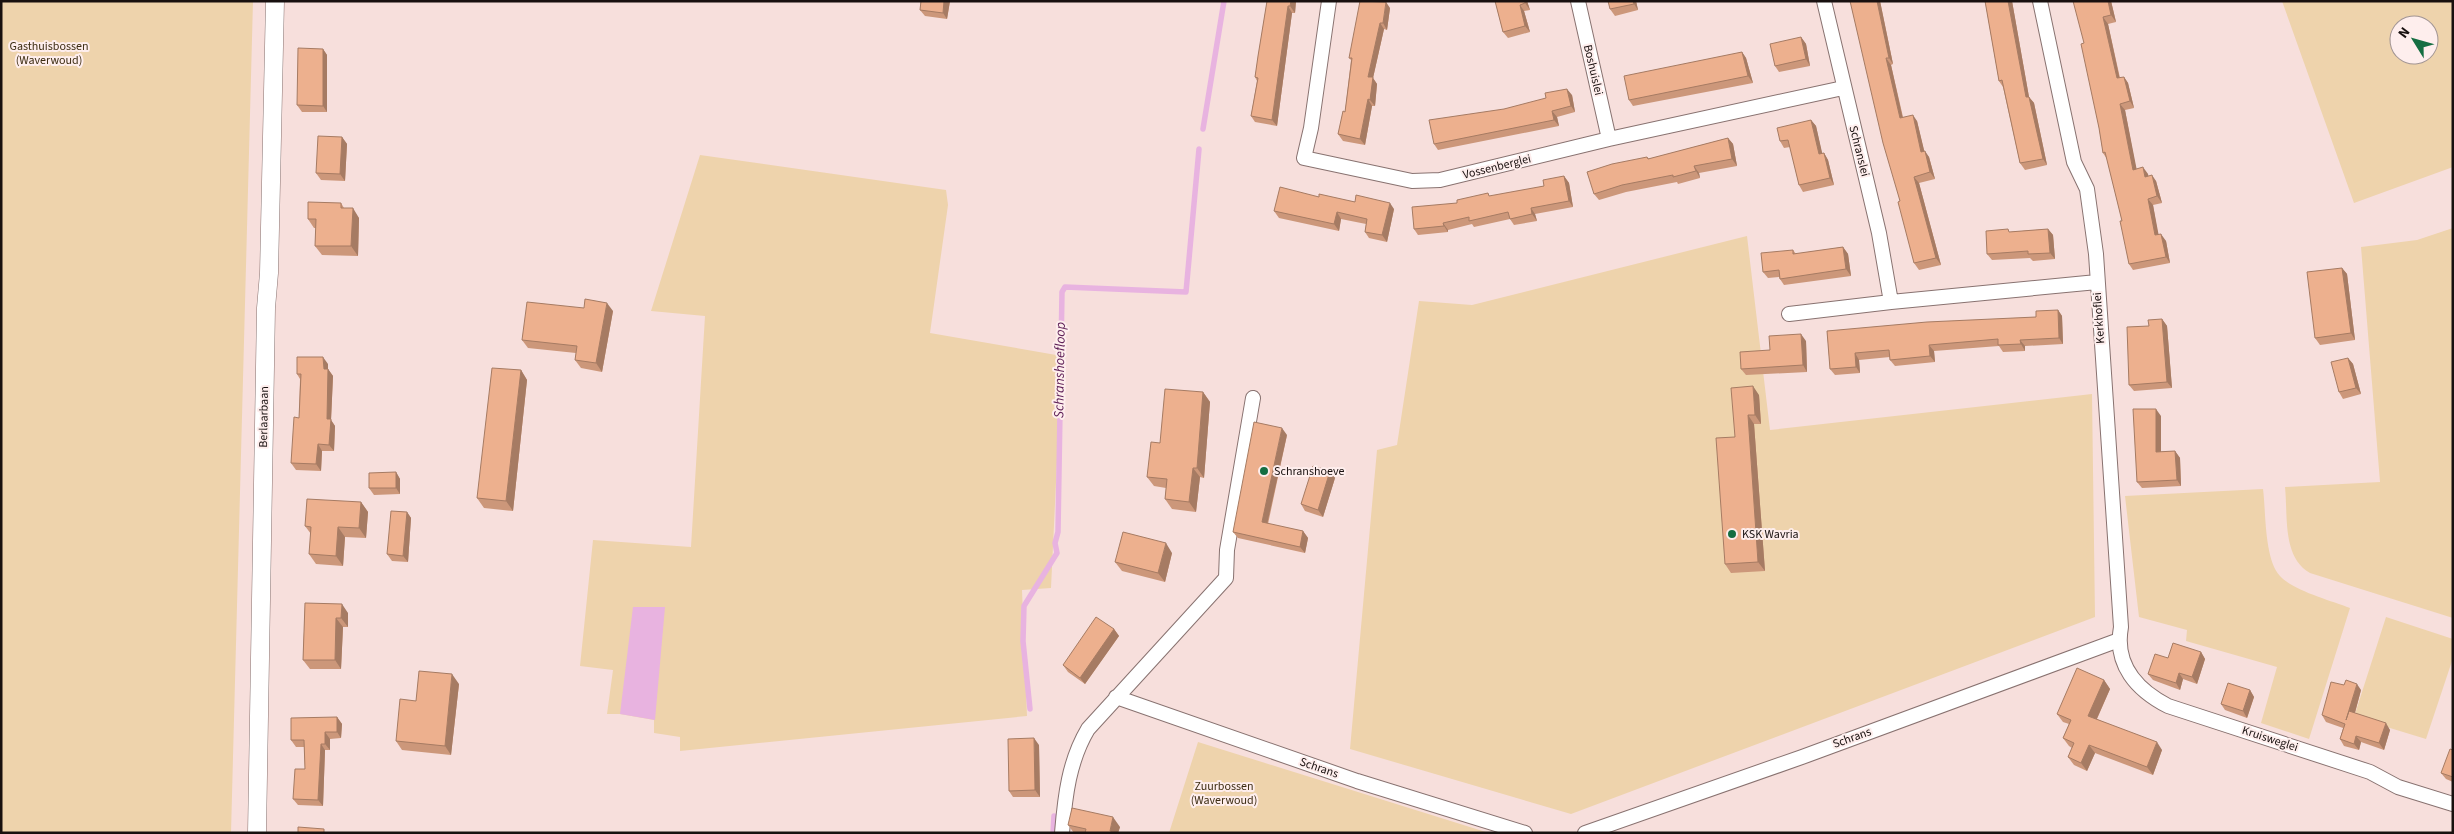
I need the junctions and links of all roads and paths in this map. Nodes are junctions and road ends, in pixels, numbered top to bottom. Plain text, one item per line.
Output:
1 (275, 1) edge
2 (1329, 1) edge
3 (1578, 1) edge
4 (1824, 1) edge
5 (2040, 1) edge
6 (1843, 88) junction
7 (1609, 139) junction
8 (2097, 282) junction
9 (1891, 302) junction
10 (1790, 314) dead end
11 (1253, 398) dead end
12 (2119, 640) junction
13 (1116, 697) junction
14 (2453, 804) edge
15 (257, 833) edge
16 (1062, 833) edge
17 (1525, 833) edge
18 (1585, 833) edge

1 - 15 street, Berlaarbaan
2 - 7 street, Vossenberglei
3 - 7 street, Boshuislei
4 - 6 street, Schranslei
5 - 8 street, Kerkhoflei
6 - 7 street, Vossenberglei
6 - 9 street, Schranslei
8 - 9 street
8 - 12 street, Kerkhoflei
9 - 10 street
11 - 13 street
12 - 14 street, Kruisweglei
12 - 18 street, Schrans
13 - 16 street
13 - 17 street, Schrans

